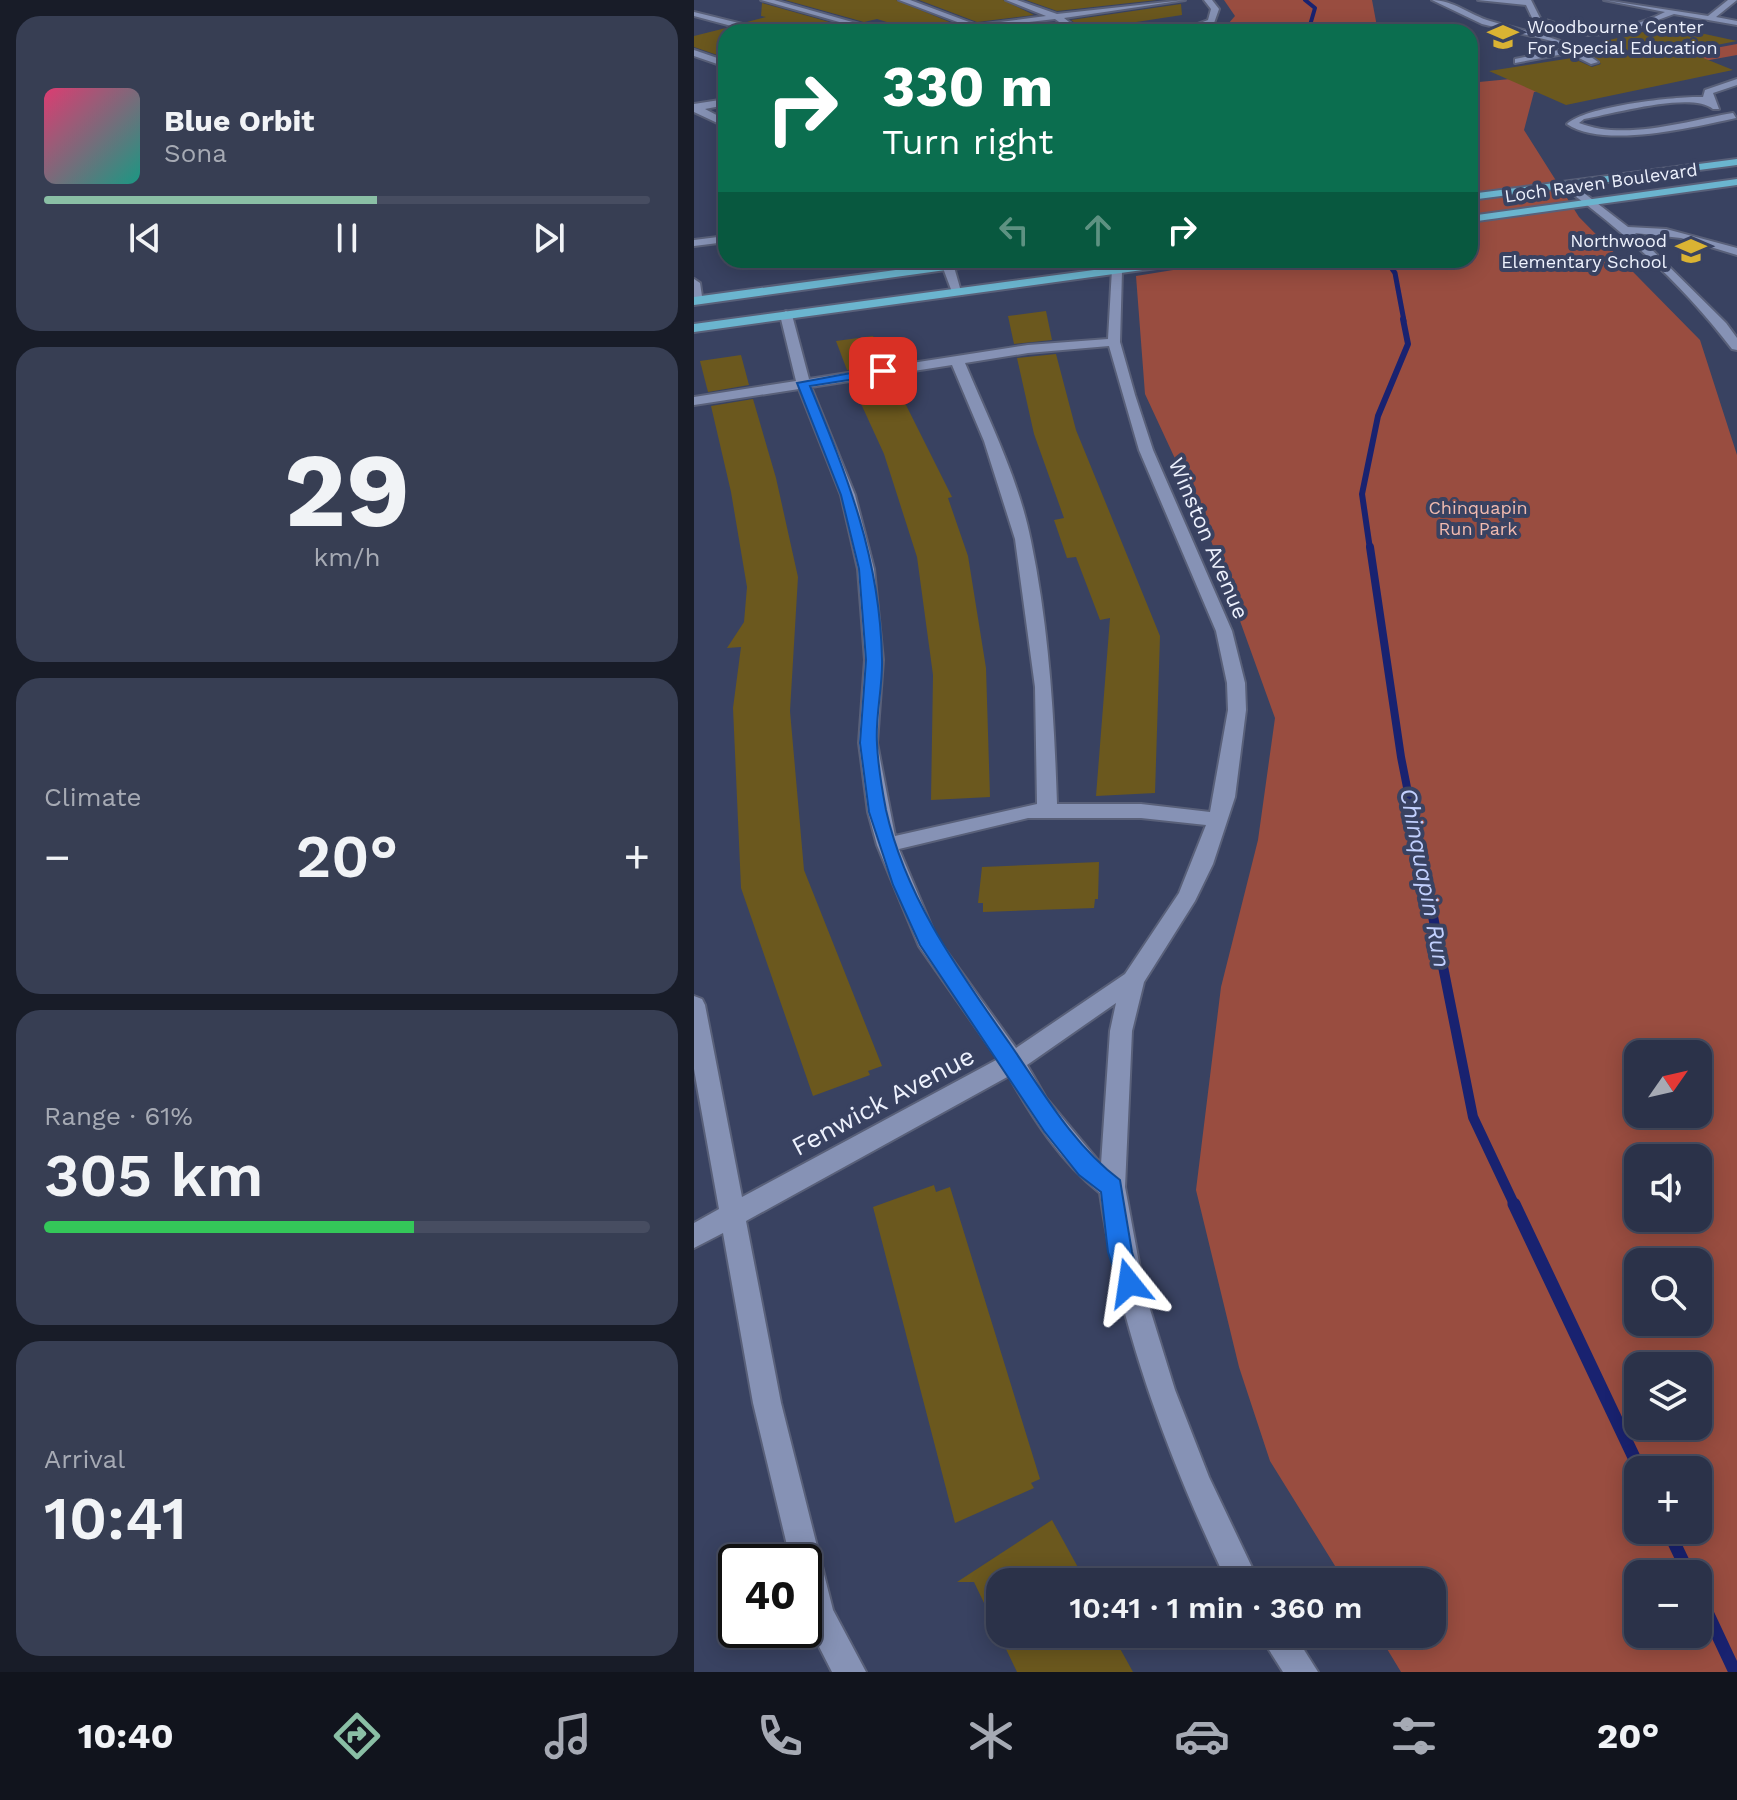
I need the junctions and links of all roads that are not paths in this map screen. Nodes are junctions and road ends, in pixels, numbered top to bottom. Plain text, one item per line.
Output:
1 (765, 0) edge
2 (903, 0) edge
3 (1010, 0) edge
4 (1112, 0) edge
5 (1181, 0) edge
6 (1208, 0) edge
7 (1436, 0) edge
8 (1482, 0) edge
9 (1608, 0) edge
10 (1733, 0) edge
11 (1527, 2) edge
12 (1132, 7) junction
13 (1672, 12) junction
14 (694, 14) edge
15 (1059, 18) junction
16 (1709, 19) junction
17 (1542, 22) junction
18 (1737, 23) edge
19 (733, 24) edge
20 (854, 24) edge
21 (969, 24) edge
22 (1012, 24) edge
23 (1067, 24) edge
24 (1203, 24) edge
25 (1527, 31) junction
26 (1579, 34) junction
27 (1558, 40) junction
28 (1570, 50) junction
29 (694, 53) edge
30 (718, 61) edge
31 (1518, 61) dead end
32 (1594, 62) dead end
33 (1737, 82) edge
34 (1708, 100) junction
35 (718, 104) edge
36 (695, 108) edge
37 (1735, 117) edge
38 (718, 120) edge
39 (1737, 162) edge
40 (1737, 182) edge
41 (1567, 185) junction
42 (1478, 196) edge
43 (1593, 203) junction
44 (1478, 218) edge
45 (1623, 231) junction
46 (718, 240) edge
47 (694, 243) edge
48 (1737, 252) edge
49 (913, 268) edge
50 (949, 268) edge
51 (1137, 268) edge
52 (1116, 271) junction
53 (694, 283) edge
54 (958, 292) junction
55 (696, 300) edge
56 (786, 315) junction
57 (1737, 325) edge
58 (1722, 327) junction
59 (694, 328) edge
60 (1114, 342) junction
61 (1737, 346) edge
62 (957, 360) junction
63 (803, 383) junction
64 (694, 401) edge
65 (1047, 811) junction
66 (1218, 820) junction
67 (887, 845) junction
68 (1133, 980) junction
69 (694, 1005) edge
70 (1013, 1062) junction
71 (1112, 1187) junction
72 (733, 1213) junction
73 (694, 1236) edge
74 (1236, 1568) edge
75 (1285, 1648) edge
76 (850, 1672) edge
77 (1302, 1672) edge

1 - 20 street
2 - 21 street
3 - 15 street
4 - 12 street
5 - 12 street
6 - 24 street
7 - 25 street
8 - 11 street
9 - 13 street
10 - 16 street
11 - 17 street
12 - 15 street
13 - 16 street
13 - 26 street
14 - 19 street
15 - 22 street
15 - 23 street
16 - 18 street
17 - 25 street
17 - 26 street
25 - 27 street
26 - 27 street
27 - 28 street
28 - 31 street
28 - 32 street
29 - 30 street
33 - 34 street
34 - 37 street
34 - 37 street
35 - 36 street
36 - 38 street
39 - 41 main road, Loch Raven Boulevard
40 - 43 main road, Loch Raven Boulevard
41 - 42 main road, Loch Raven Boulevard
41 - 43 street
43 - 44 main road, Loch Raven Boulevard
43 - 45 street
45 - 48 street
45 - 58 street
46 - 47 street
49 - 55 main road
50 - 54 street
51 - 52 main road
52 - 54 main road
52 - 60 street, Winston Avenue
53 - 55 street
54 - 56 main road
56 - 59 main road
56 - 63 street
57 - 58 street
58 - 61 street
60 - 62 street
60 - 66 street, Winston Avenue
62 - 63 street
62 - 65 street
63 - 64 street
63 - 67 street
65 - 66 street
65 - 67 street
66 - 68 street, Winston Avenue
67 - 70 street
68 - 70 street, Fenwick Avenue
68 - 71 street, Winston Avenue
69 - 72 street
70 - 71 street
70 - 72 street, Fenwick Avenue
71 - 74 street, Winston Avenue
72 - 73 street, Fenwick Avenue
72 - 76 street
75 - 77 street

